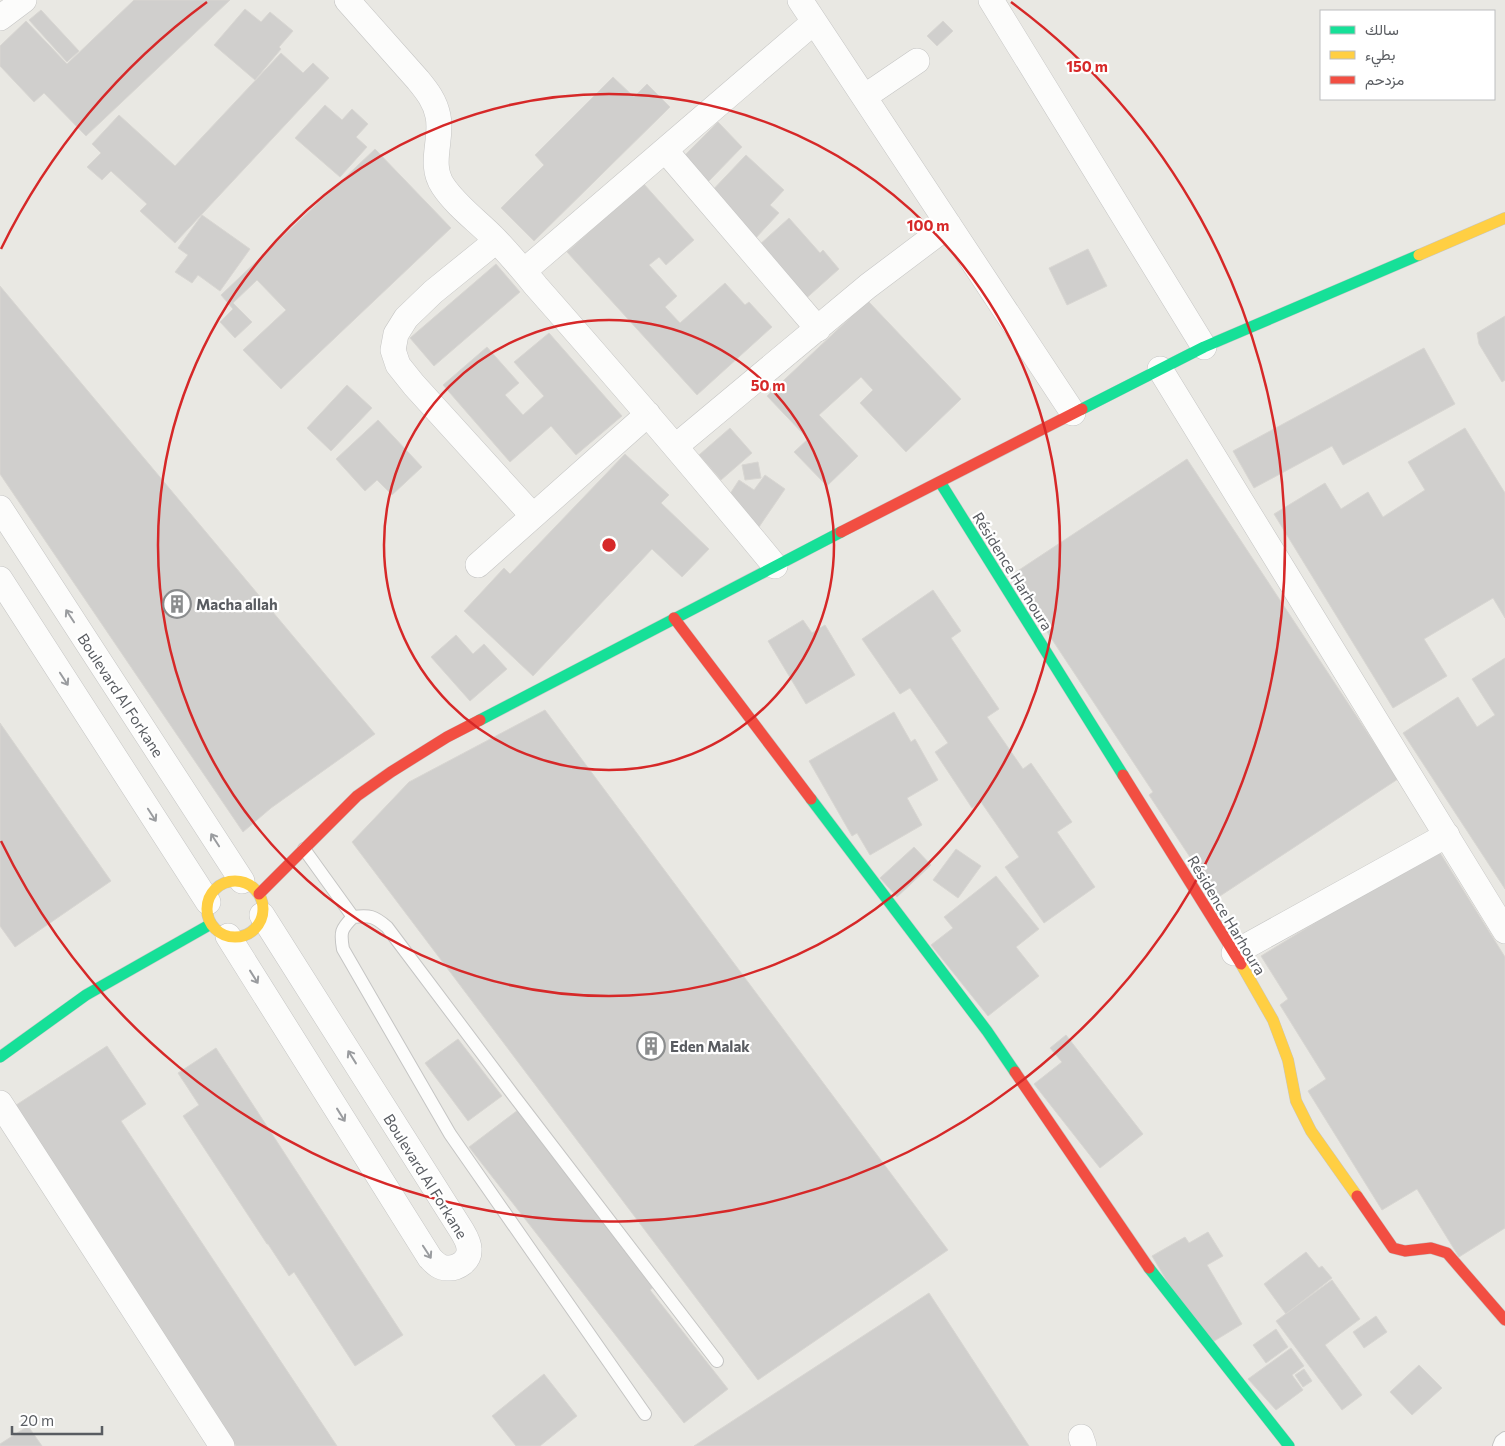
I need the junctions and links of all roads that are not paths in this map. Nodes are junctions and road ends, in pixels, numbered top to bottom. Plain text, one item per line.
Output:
1 (347, 0) edge
2 (800, 0) edge
3 (991, 0) edge
4 (22, 1) edge
5 (0, 18) edge
6 (814, 22) junction
7 (917, 61) dead end
8 (864, 97) junction
9 (665, 150) junction
10 (1505, 218) edge
11 (949, 225) junction
12 (496, 240) junction
13 (524, 271) junction
14 (818, 329) junction
15 (1204, 347) junction
16 (1160, 369) junction
17 (1074, 413) junction
18 (648, 414) junction
19 (676, 446) junction
20 (940, 482) junction
21 (0, 508) edge
22 (533, 516) junction
23 (478, 565) dead end
24 (775, 566) junction
25 (0, 579) edge
26 (674, 618) junction
27 (1447, 835) junction
28 (304, 849) junction
29 (254, 897) junction
30 (353, 917) junction
31 (216, 920) junction
32 (1505, 930) edge
33 (1234, 953) junction
34 (0, 1056) edge
35 (0, 1104) edge
36 (1502, 1311) edge
37 (717, 1362) dead end
38 (645, 1414) dead end
39 (1505, 1438) edge
40 (222, 1446) edge
41 (1289, 1446) edge
42 (1500, 1446) edge

1 - 12 street
2 - 6 street
3 - 15 street
4 - 5 street
6 - 8 street
6 - 9 street
7 - 8 street
8 - 11 street
9 - 13 street
9 - 14 street
10 - 15 street
11 - 14 street
11 - 17 street
12 - 13 street
12 - 22 street
13 - 18 street
14 - 19 street
15 - 16 street
16 - 17 street
16 - 27 street
17 - 20 street
18 - 19 street
18 - 22 street
19 - 24 street
20 - 24 street
20 - 33 street, Résidence Harhoura
29 -> 21 street, Boulevard Al Forkane
22 - 23 street
24 - 26 street
25 -> 31 street, Boulevard Al Forkane
26 - 28 street
26 - 41 street
27 - 32 street
27 - 33 street
28 - 29 street
28 - 30 lane
29 - 31 street
29 - 31 street
31 -> 29 street, Boulevard Al Forkane
30 - 37 lane
30 - 38 lane
31 - 34 street
33 - 36 street, Résidence Harhoura
35 - 40 street
39 - 42 lane

